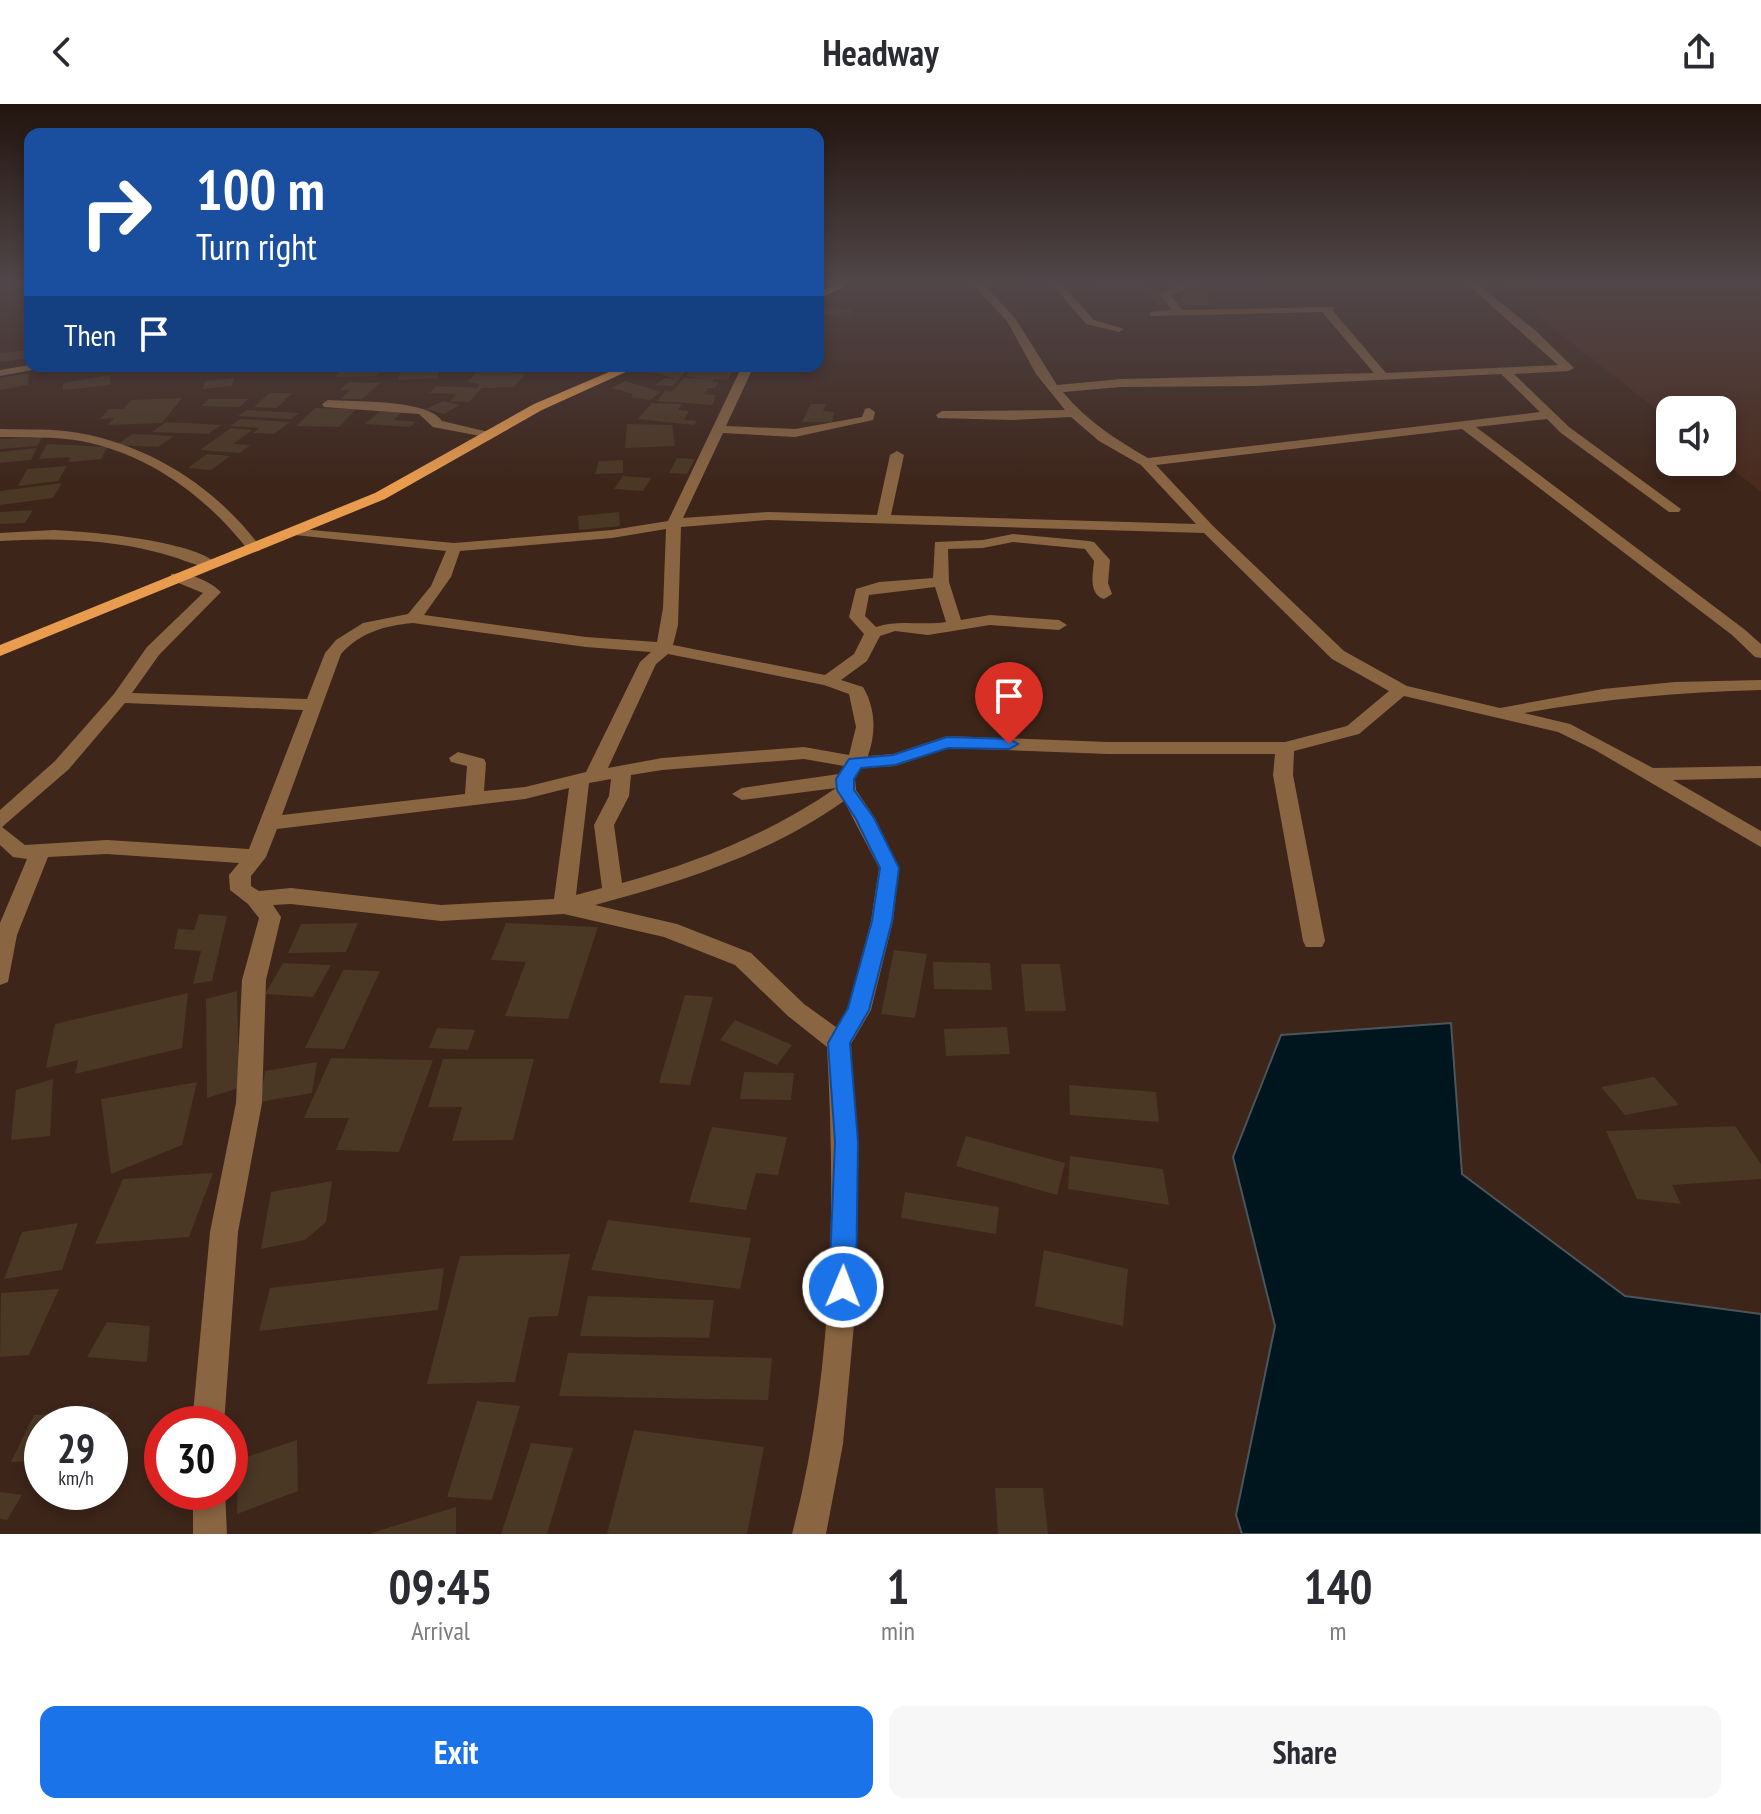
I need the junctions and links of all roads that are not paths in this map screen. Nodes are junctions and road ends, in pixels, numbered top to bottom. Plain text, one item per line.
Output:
1 (1027, 351) edge
2 (1358, 351) edge
3 (1550, 351) edge
4 (24, 370) edge
5 (1503, 370) junction
6 (618, 372) edge
7 (745, 372) edge
8 (0, 373) edge
9 (1382, 375) junction
10 (1054, 389) junction
11 (328, 404) dead end
12 (869, 412) dead end
13 (1074, 413) junction
14 (942, 415) dead end
15 (1549, 415) junction
16 (1464, 424) junction
17 (718, 429) junction
18 (0, 433) edge
19 (491, 434) junction
20 (897, 455) dead end
21 (1146, 462) junction
22 (1674, 509) dead end
23 (883, 519) junction
24 (674, 522) junction
25 (1208, 529) junction
26 (295, 531) junction
27 (0, 537) edge
28 (454, 547) junction
29 (254, 548) junction
30 (210, 564) junction
31 (176, 577) junction
32 (941, 582) junction
33 (1104, 594) dead end
34 (413, 618) junction
35 (955, 625) junction
36 (1059, 625) dead end
37 (873, 633) junction
38 (664, 648) junction
39 (0, 651) edge
40 (1761, 653) edge
41 (828, 681) junction
42 (1761, 685) edge
43 (1401, 690) junction
44 (120, 698) junction
45 (313, 705) junction
46 (1501, 712) junction
47 (1285, 748) junction
48 (458, 758) dead end
49 (622, 771) junction
50 (1761, 772) edge
51 (1648, 774) junction
52 (587, 777) junction
53 (848, 777) junction
54 (742, 794) dead end
55 (474, 799) junction
56 (0, 821) edge
57 (269, 823) junction
58 (0, 833) edge
59 (1761, 840) edge
60 (41, 850) junction
61 (256, 857) junction
62 (613, 893) junction
63 (256, 899) junction
64 (564, 906) junction
65 (1314, 941) dead end
66 (0, 976) edge
67 (839, 1043) junction
68 (210, 1406) edge
69 (209, 1510) edge
70 (210, 1534) edge
71 (809, 1534) edge

1 - 10 street
2 - 9 street
3 - 5 street
4 - 8 street
5 - 9 street
5 - 15 street
6 - 19 main road
7 - 17 street
9 - 10 street
10 - 13 street
11 - 19 street
12 - 17 street
13 - 14 street
13 - 21 street
15 - 16 street
15 - 22 street
16 - 21 street
16 - 40 street
17 - 24 street
18 - 29 street
19 - 26 main road
20 - 23 street
21 - 25 street
23 - 24 street
23 - 25 street
24 - 28 street
24 - 38 street
25 - 43 street
26 - 28 street
26 - 29 main road
27 - 30 street
28 - 34 street
29 - 30 main road
30 - 31 main road
31 - 39 main road
31 - 44 street
32 - 33 street
32 - 35 street
32 - 37 street
34 - 38 street
34 - 45 street
35 - 36 street
35 - 37 street
37 - 41 street
38 - 41 street
38 - 52 street
41 - 53 street
42 - 46 street
43 - 46 street
43 - 47 street
44 - 45 street
44 - 56 street
45 - 57 street
46 - 51 street
47 - 53 street
47 - 65 street
48 - 55 street
49 - 52 street
49 - 53 street
49 - 62 street
50 - 51 street
51 - 59 street
52 - 55 street
52 - 64 street
53 - 54 street
53 - 62 street
53 - 67 street
55 - 57 street
57 - 61 street
58 - 60 street
60 - 61 street
60 - 66 street
61 - 63 street
62 - 64 street
63 - 64 street
63 - 68 street
64 - 67 street
67 - 71 street
69 - 70 street

